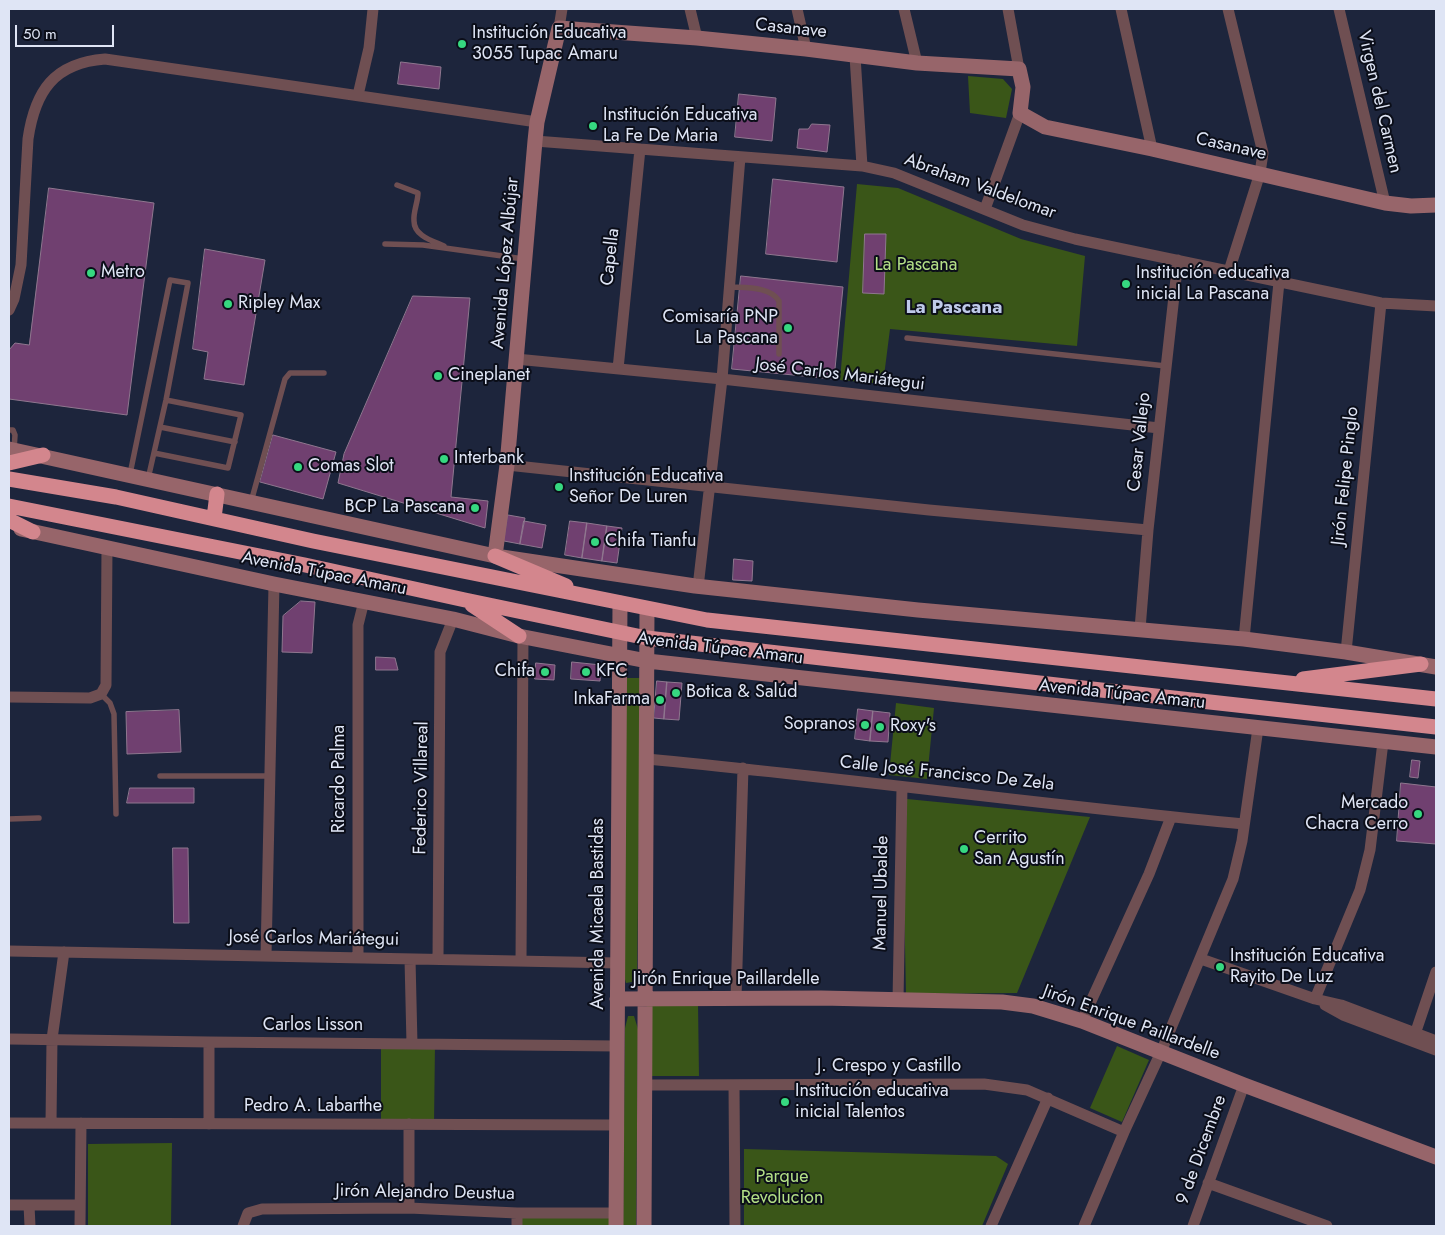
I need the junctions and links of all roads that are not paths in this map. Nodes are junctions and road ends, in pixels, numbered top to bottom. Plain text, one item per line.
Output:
1 (373, 9) edge
2 (562, 9) edge
3 (690, 9) edge
4 (797, 9) edge
5 (904, 9) edge
6 (1008, 9) edge
7 (1121, 9) edge
8 (1228, 9) edge
9 (1340, 9) edge
10 (559, 28) junction
11 (696, 38) junction
12 (806, 49) junction
13 (855, 56) junction
14 (917, 63) junction
15 (1019, 69) junction
16 (358, 95) junction
17 (1020, 113) junction
18 (537, 122) junction
19 (535, 141) junction
20 (1152, 149) junction
21 (640, 150) junction
22 (740, 157) junction
23 (862, 166) junction
24 (1260, 173) junction
25 (397, 185) dead end
26 (1385, 203) junction
27 (1436, 205) edge
28 (985, 209) junction
29 (385, 244) dead end
30 (453, 249) junction
31 (524, 259) junction
32 (1178, 260) junction
33 (1229, 271) junction
34 (1279, 282) junction
35 (730, 287) junction
36 (1381, 303) junction
37 (1436, 306) edge
38 (9, 310) edge
39 (907, 338) dead end
40 (779, 354) dead end
41 (516, 359) junction
42 (1166, 366) junction
43 (618, 369) junction
44 (324, 373) dead end
45 (722, 379) junction
46 (166, 400) junction
47 (160, 427) junction
48 (1160, 428) junction
49 (9, 430) edge
50 (235, 442) junction
51 (154, 453) junction
52 (10, 454) edge
53 (43, 455) joint
54 (507, 465) junction
55 (130, 474) junction
56 (9, 479) edge
57 (148, 479) junction
58 (710, 486) junction
59 (217, 494) junction
60 (251, 502) junction
61 (9, 506) edge
62 (214, 518) junction
63 (9, 520) edge
64 (9, 527) edge
65 (1148, 530) junction
66 (33, 532) junction
67 (107, 547) junction
68 (495, 556) junction
69 (274, 584) junction
70 (698, 587) junction
71 (598, 599) junction
72 (465, 600) junction
73 (364, 601) junction
74 (620, 603) junction
75 (648, 608) junction
76 (453, 619) junction
77 (1140, 629) junction
78 (620, 633) junction
79 (521, 636) junction
80 (647, 638) junction
81 (1244, 639) junction
82 (1346, 652) junction
83 (620, 656) junction
84 (647, 661) junction
85 (1429, 666) edge
86 (1277, 682) junction
87 (101, 694) junction
88 (9, 697) edge
89 (1436, 699) edge
90 (1436, 727) edge
91 (1258, 728) junction
92 (1383, 742) junction
93 (1436, 747) edge
94 (647, 759) junction
95 (743, 768) junction
96 (160, 776) dead end
97 (270, 776) junction
98 (902, 788) junction
99 (116, 814) dead end
100 (1171, 817) junction
101 (39, 818) dead end
102 (9, 819) edge
103 (1244, 824) junction
104 (9, 951) edge
105 (64, 952) junction
106 (266, 956) junction
107 (358, 958) junction
108 (410, 959) junction
109 (1201, 959) junction
110 (438, 960) junction
111 (521, 961) junction
112 (618, 963) junction
113 (1436, 972) edge
114 (736, 998) junction
115 (617, 999) junction
116 (645, 999) junction
117 (1315, 999) junction
118 (898, 1000) junction
119 (1082, 1021) junction
120 (1414, 1038) junction
121 (9, 1039) edge
122 (52, 1039) junction
123 (1436, 1041) edge
124 (209, 1042) junction
125 (412, 1044) junction
126 (617, 1046) junction
127 (1436, 1050) edge
128 (1161, 1052) junction
129 (645, 1085) junction
130 (734, 1085) junction
131 (1244, 1085) junction
132 (1048, 1098) junction
133 (9, 1123) edge
134 (51, 1123) junction
135 (81, 1124) junction
136 (209, 1124) junction
137 (409, 1124) junction
138 (617, 1125) junction
139 (1124, 1132) junction
140 (1436, 1157) edge
141 (1208, 1183) junction
142 (9, 1205) edge
143 (29, 1205) junction
144 (80, 1205) junction
145 (409, 1208) junction
146 (517, 1213) junction
147 (616, 1219) edge
148 (1299, 1222) edge
149 (30, 1226) edge
150 (80, 1226) edge
151 (243, 1226) edge
152 (517, 1226) edge
153 (644, 1226) edge
154 (735, 1226) edge
155 (991, 1226) edge
156 (1084, 1226) edge
157 (1193, 1226) edge
158 (1327, 1226) edge

1 - 16 street
2 - 10 street
3 - 11 street
4 - 12 street
5 - 14 street
6 - 15 street
7 - 20 street
8 - 24 street
9 - 26 street, Virgen del Carmen
10 - 11 street, Casanave
10 - 18 street, Avenida López Albújar
11 - 12 street, Casanave
12 - 13 street, Casanave
13 - 14 street, Casanave
13 - 23 street
14 - 15 street, Casanave
15 - 17 street
16 - 18 street
16 - 38 street
17 - 20 street, Casanave
17 - 28 street
18 - 19 street, Avenida López Albújar
19 - 21 street, Abraham Valdelomar
19 - 31 street, Avenida López Albújar
20 - 24 street, Casanave
21 - 22 street, Abraham Valdelomar
21 - 43 street, Capella
22 - 23 street, Abraham Valdelomar
22 - 35 street
23 - 28 street, Abraham Valdelomar
24 - 26 street, Casanave
24 - 33 street
25 - 30 lane
26 - 27 street, Casanave
28 - 32 street, Abraham Valdelomar
29 - 30 lane
30 - 31 lane
31 - 41 street, Avenida López Albújar
32 - 33 street, Abraham Valdelomar
32 - 42 street, Cesar Vallejo
33 - 34 street, Abraham Valdelomar
34 - 36 street, Abraham Valdelomar
34 - 81 street
35 - 40 lane
35 - 45 street
36 - 37 street, Abraham Valdelomar
36 - 82 street, Jirón Felipe Pinglo
39 - 42 lane
41 - 43 street, José Carlos Mariátegui
41 - 54 street, Avenida López Albújar
42 - 48 street, Cesar Vallejo
43 - 45 street, José Carlos Mariátegui
44 - 60 lane
45 - 48 street, José Carlos Mariátegui
45 - 58 street
46 - 47 lane
46 - 50 lane
46 - 55 lane
47 - 50 lane
47 - 51 lane
48 - 65 street, Cesar Vallejo
49 - 52 lane
50 - 51 lane
51 - 57 lane
52 - 53 highway
53 - 55 street
54 - 58 street
54 - 68 street, Avenida López Albújar
55 - 57 street
56 - 62 highway, Avenida Túpac Amaru
57 - 59 street
58 - 65 street
58 - 70 street
59 - 60 street
59 - 62 highway
60 - 68 street
61 - 72 highway, Avenida Túpac Amaru
62 - 71 highway, Avenida Túpac Amaru
63 - 66 highway
64 - 66 street, Avenida Túpac Amaru
65 - 77 street, Cesar Vallejo
66 - 67 street, Avenida Túpac Amaru
67 - 69 street, Avenida Túpac Amaru
67 - 87 street
68 - 70 street
68 - 71 highway
69 - 73 street, Avenida Túpac Amaru
69 - 97 street
70 - 77 street
71 - 74 highway, Avenida Túpac Amaru
72 - 78 highway, Avenida Túpac Amaru
72 - 79 highway
73 - 76 street, Avenida Túpac Amaru
73 - 107 street, Ricardo Palma
74 - 75 highway, Avenida Túpac Amaru
74 - 78 street, Avenida Micaela Bastidas
75 - 80 street
75 - 86 highway, Avenida Túpac Amaru
76 - 79 street, Avenida Túpac Amaru
76 - 110 street, Federico Villareal
77 - 81 street
78 - 80 highway, Avenida Túpac Amaru
78 - 83 street, Avenida Micaela Bastidas
79 - 83 street, Avenida Túpac Amaru
79 - 111 street
80 - 84 street
80 - 90 highway, Avenida Túpac Amaru
81 - 82 street
82 - 85 street
83 - 84 street, Avenida Túpac Amaru
83 - 112 street, Avenida Micaela Bastidas
84 - 91 street, Avenida Túpac Amaru
84 - 94 street
85 - 86 highway
86 - 89 highway, Avenida Túpac Amaru
87 - 88 street
87 - 99 lane
91 - 92 street, Avenida Túpac Amaru
91 - 103 street
92 - 93 street, Avenida Túpac Amaru
92 - 117 street
94 - 95 street, Calle José Francisco De Zela
94 - 116 street
95 - 98 street, Calle José Francisco De Zela
95 - 114 street
96 - 97 lane
97 - 106 street
98 - 100 street, Calle José Francisco De Zela
98 - 118 street, Manuel Ubalde
100 - 103 street, Calle José Francisco De Zela
100 - 119 street
101 - 102 lane
103 - 109 street
104 - 105 street, José Carlos Mariátegui
105 - 106 street, José Carlos Mariátegui
105 - 122 street
106 - 107 street, José Carlos Mariátegui
107 - 108 street, José Carlos Mariátegui
108 - 110 street, José Carlos Mariátegui
108 - 125 street
109 - 117 street
109 - 128 street
110 - 111 street, José Carlos Mariátegui
111 - 112 street, José Carlos Mariátegui
112 - 115 street, Avenida Micaela Bastidas
113 - 120 street
114 - 116 street, Jirón Enrique Paillardelle
114 - 118 street, Jirón Enrique Paillardelle
115 - 116 street, Jirón Enrique Paillardelle
115 - 126 street, Avenida Micaela Bastidas
116 - 129 street
117 - 120 street
118 - 119 street, Jirón Enrique Paillardelle
119 - 128 street, Jirón Enrique Paillardelle
120 - 123 street
120 - 127 street
121 - 122 street, Carlos Lisson
122 - 124 street, Carlos Lisson
122 - 134 street
124 - 125 street, Carlos Lisson
124 - 136 street
125 - 126 street, Carlos Lisson
126 - 138 street, Avenida Micaela Bastidas
128 - 131 street, Jirón Enrique Paillardelle
128 - 139 street
129 - 130 street, J. Crespo y Castillo
129 - 153 street
130 - 132 street, J. Crespo y Castillo
130 - 154 street
131 - 140 street, Jirón Enrique Paillardelle
131 - 141 street, 9 de Dicembre
132 - 139 street, J. Crespo y Castillo
132 - 155 street
133 - 134 street, Pedro A. Labarthe
134 - 135 street, Pedro A. Labarthe
135 - 136 street, Pedro A. Labarthe
135 - 144 street
136 - 137 street, Pedro A. Labarthe
137 - 138 street, Pedro A. Labarthe
137 - 145 street
138 - 147 street, Avenida Micaela Bastidas
139 - 156 street
141 - 148 street
141 - 157 street, 9 de Dicembre
142 - 143 street
143 - 144 street
143 - 149 street
144 - 150 street
145 - 146 street, Jirón Alejandro Deustua
145 - 151 street, Jirón Alejandro Deustua
146 - 147 street, Jirón Alejandro Deustua
146 - 152 street
148 - 158 street

